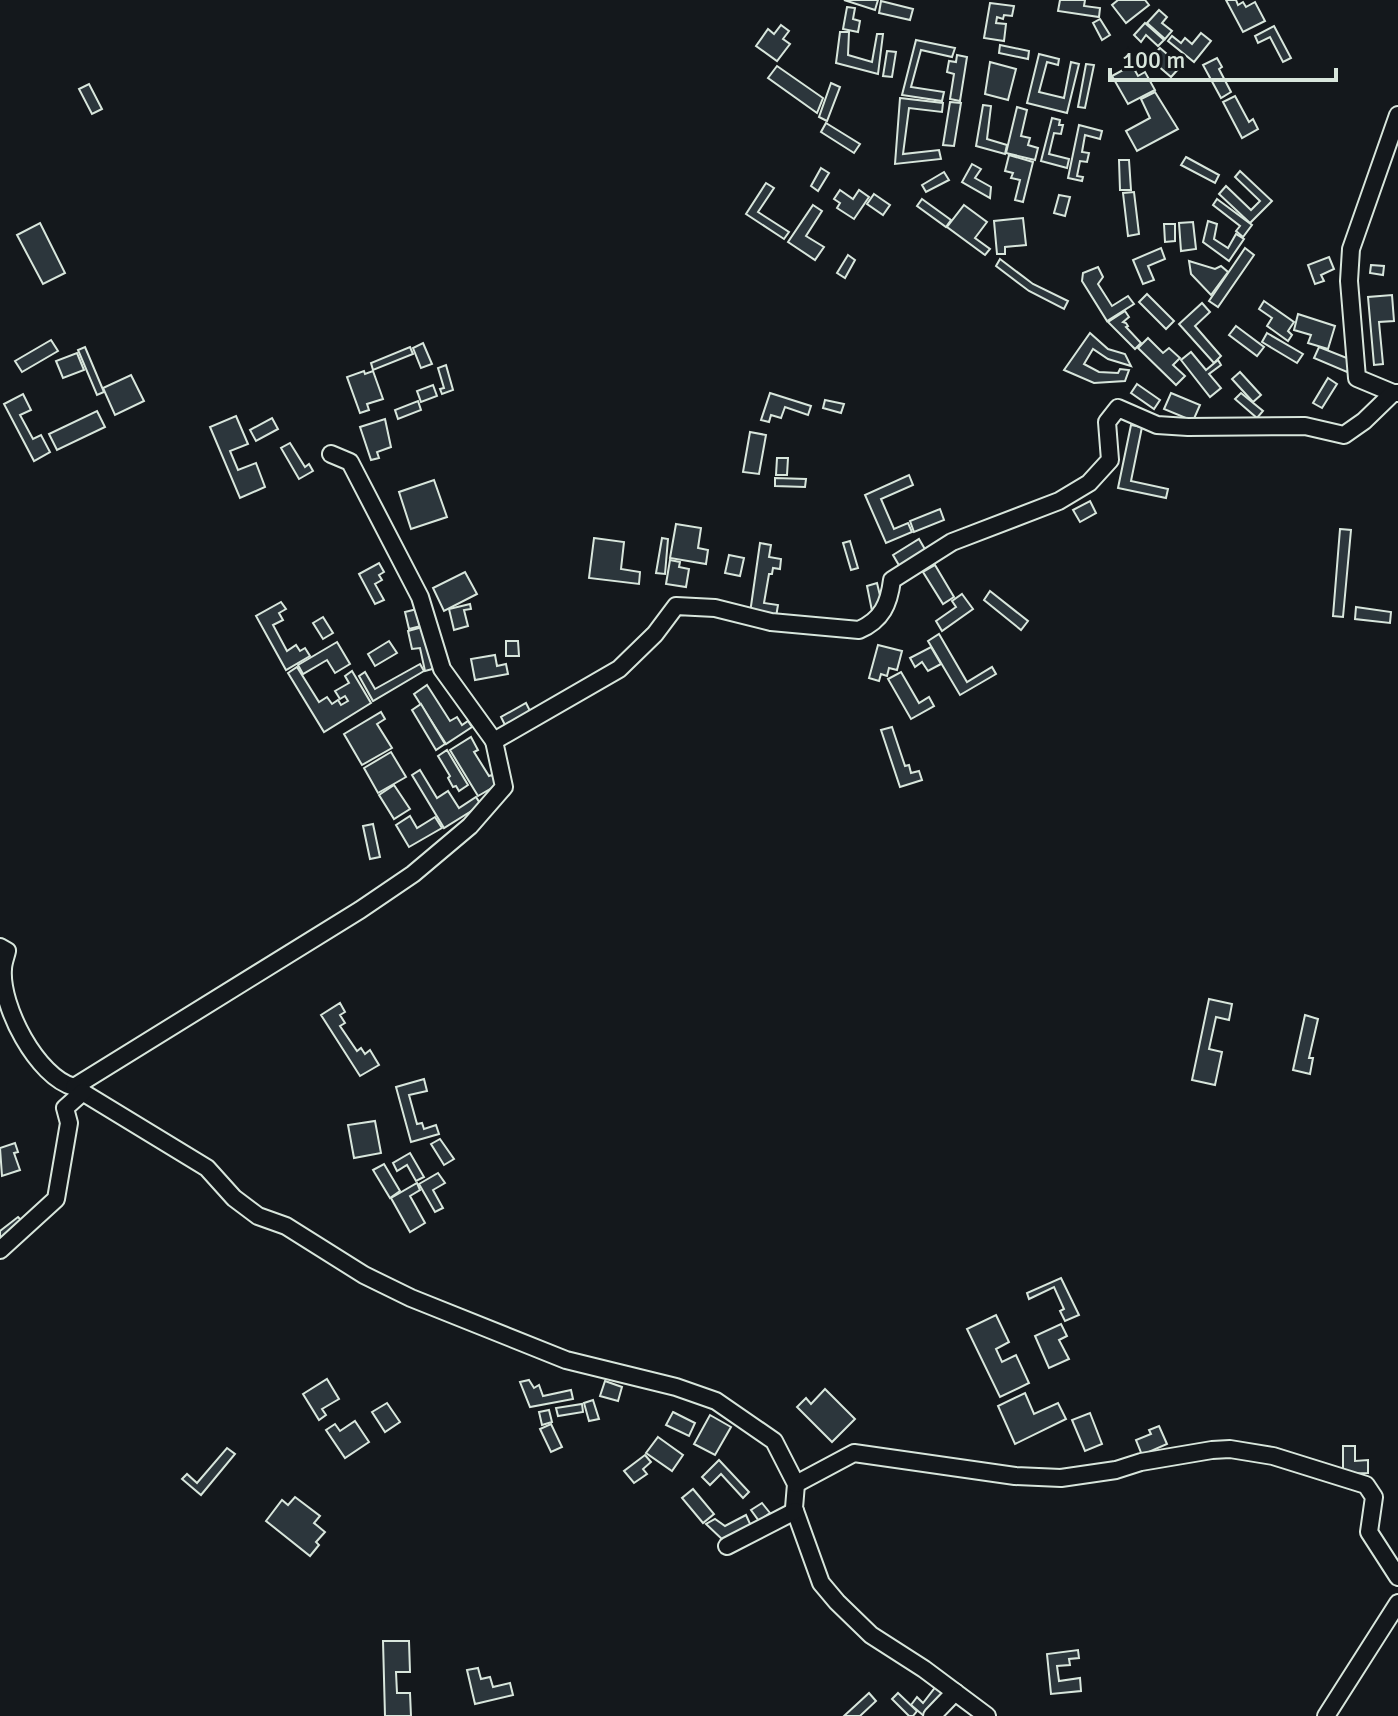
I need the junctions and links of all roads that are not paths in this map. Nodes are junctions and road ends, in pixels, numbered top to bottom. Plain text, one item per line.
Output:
1 (1398, 115) edge
2 (1395, 393) edge
3 (331, 454) dead end
4 (494, 741) junction
5 (0, 947) edge
6 (79, 1089) junction
7 (0, 1250) edge
8 (796, 1484) junction
9 (795, 1511) junction
10 (727, 1546) dead end
11 (1398, 1577) edge
12 (1398, 1603) edge
13 (955, 1692) junction
14 (932, 1716) edge
15 (987, 1716) edge
16 (1326, 1716) edge

1 - 2 street
2 - 4 street
3 - 4 street
4 - 6 street
5 - 6 street
6 - 7 street
6 - 8 street
8 - 9 street
8 - 11 street
9 - 10 street
9 - 13 street
12 - 16 street
13 - 14 street
13 - 15 street

